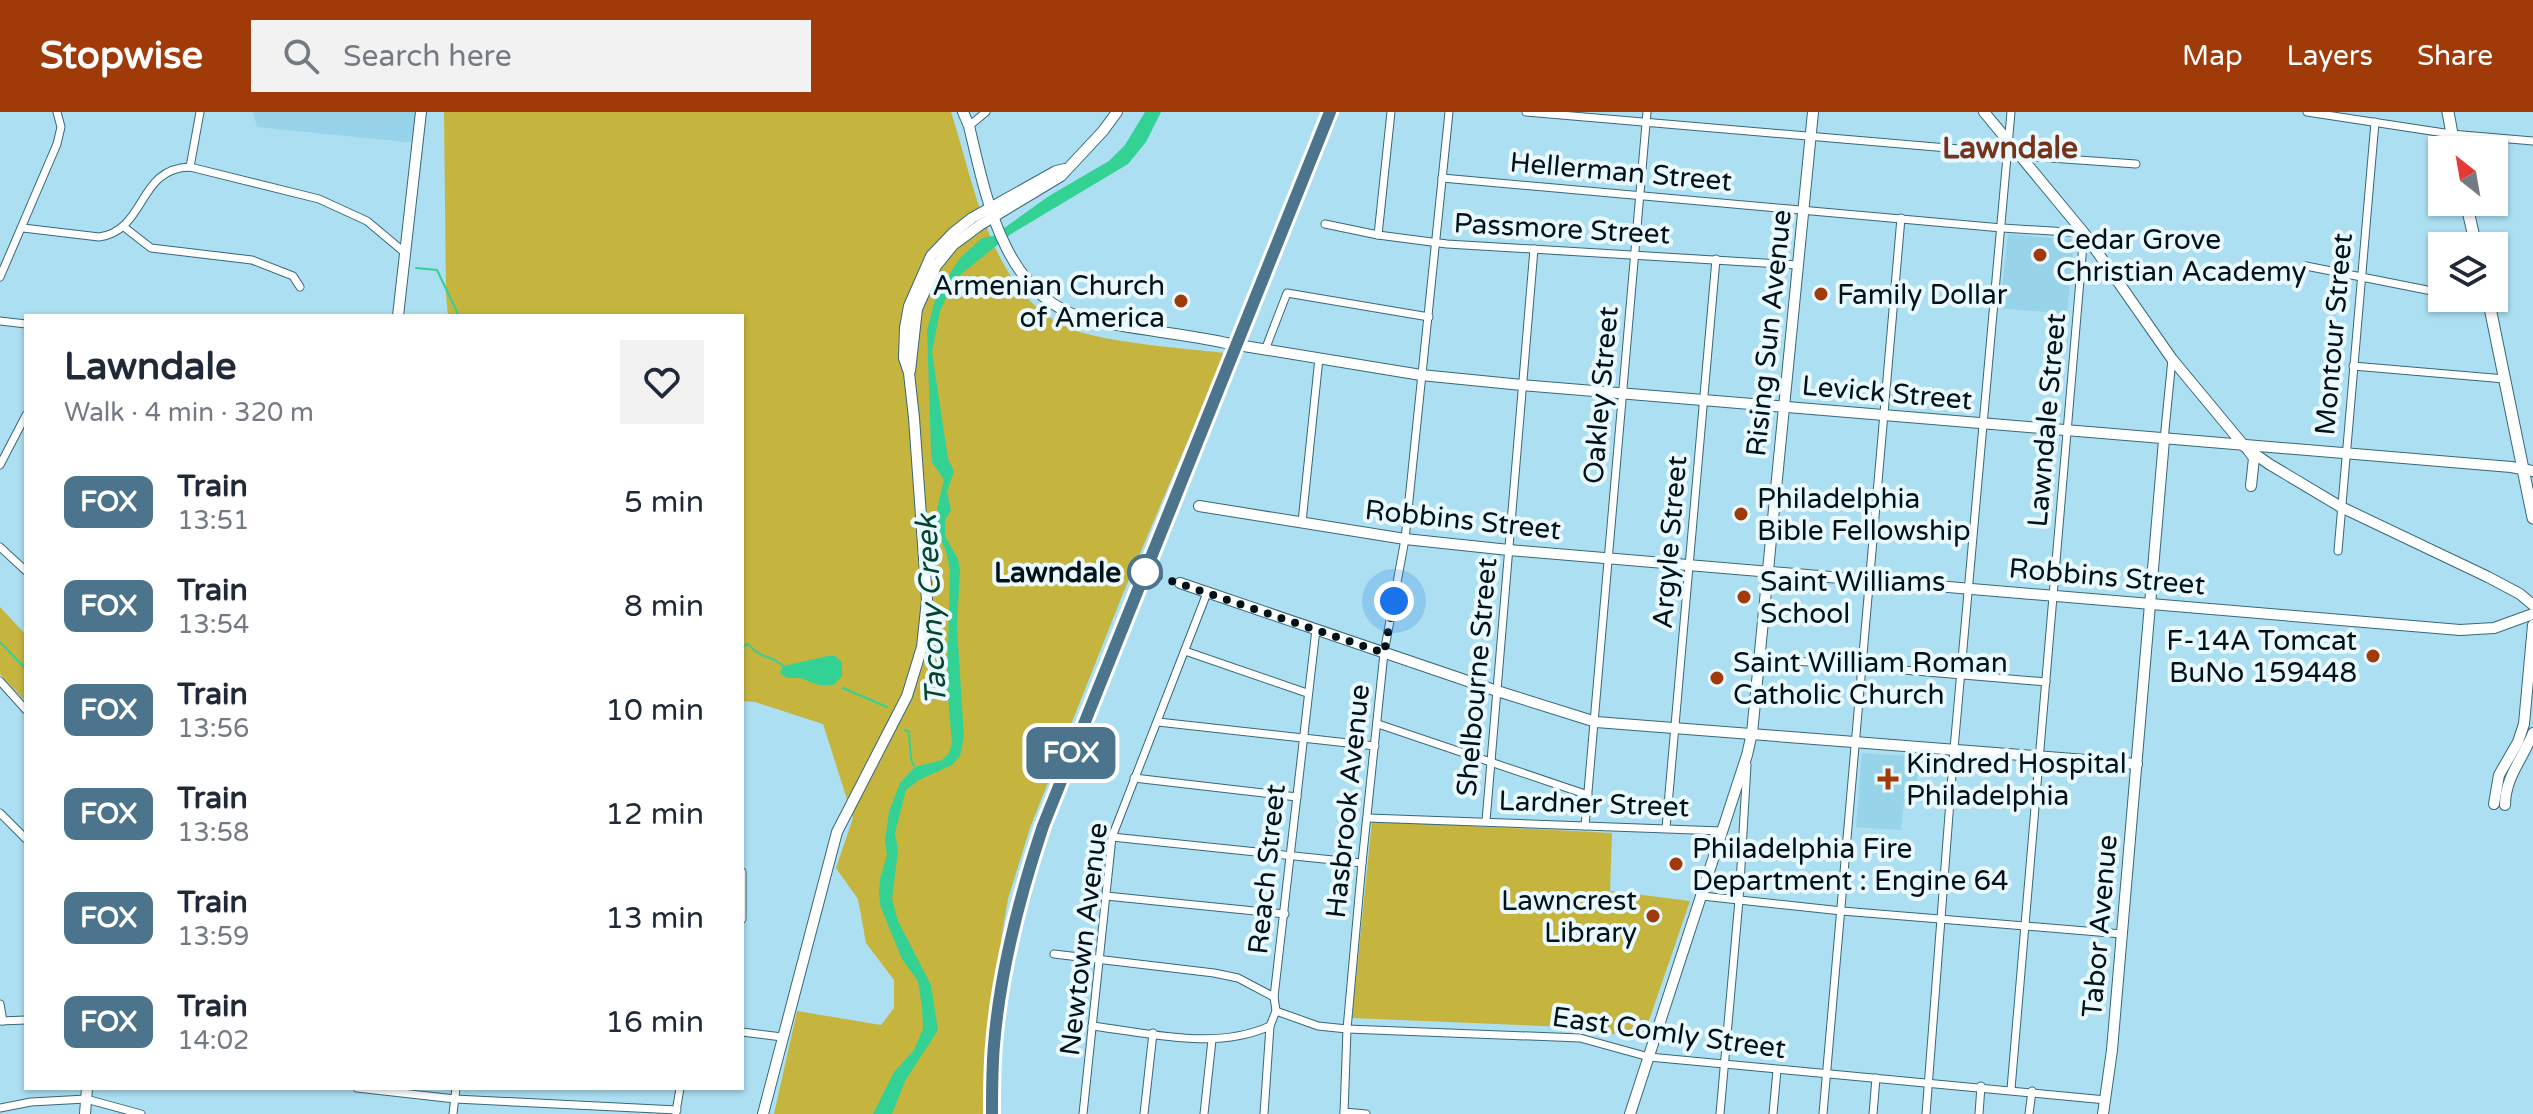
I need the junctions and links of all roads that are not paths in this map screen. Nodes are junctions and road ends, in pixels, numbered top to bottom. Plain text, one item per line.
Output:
1 (57, 112) edge
2 (200, 112) edge
3 (421, 112) edge
4 (963, 112) edge
5 (986, 112) edge
6 (1117, 112) edge
7 (1391, 112) edge
8 (1449, 112) edge
9 (1526, 112) edge
10 (1647, 112) edge
11 (1813, 112) edge
12 (1984, 112) edge
13 (2011, 112) edge
14 (2307, 112) edge
15 (2448, 112) edge
16 (1646, 122) junction
17 (2375, 122) junction
18 (969, 126) junction
19 (2451, 134) junction
20 (1811, 136) junction
21 (2008, 139) junction
22 (2533, 141) edge
23 (2006, 153) junction
24 (2020, 156) junction
25 (2136, 164) dead end
26 (190, 167) junction
27 (1442, 178) junction
28 (1640, 196) junction
29 (1804, 210) junction
30 (992, 217) junction
31 (1901, 218) junction
32 (1325, 224) dead end
33 (124, 227) junction
34 (23, 228) junction
35 (2002, 228) junction
36 (2084, 233) junction
37 (1378, 235) junction
38 (1435, 242) junction
39 (1534, 249) junction
40 (404, 252) junction
41 (1634, 255) junction
42 (1716, 259) junction
43 (1798, 265) junction
44 (2306, 266) dead end
45 (0, 277) edge
46 (2360, 277) junction
47 (300, 287) dead end
48 (2428, 290) edge
49 (2491, 312) edge
50 (398, 314) edge
51 (1429, 317) junction
52 (0, 321) edge
53 (24, 324) edge
54 (1265, 350) junction
55 (1319, 358) junction
56 (2172, 359) junction
57 (2353, 366) junction
58 (909, 373) junction
59 (1421, 375) junction
60 (2505, 379) junction
61 (1522, 385) junction
62 (1621, 394) junction
63 (1704, 400) junction
64 (1785, 407) junction
65 (1885, 417) junction
66 (24, 419) edge
67 (1984, 425) junction
68 (2068, 432) junction
69 (2164, 440) junction
70 (2245, 447) junction
71 (2344, 454) junction
72 (0, 465) edge
73 (2529, 471) edge
74 (2251, 486) dead end
75 (1199, 506) dead end
76 (2341, 507) junction
77 (2533, 518) edge
78 (1302, 522) junction
79 (1405, 539) junction
80 (0, 547) edge
81 (1509, 550) junction
82 (2338, 551) dead end
83 (1609, 558) junction
84 (1689, 564) junction
85 (24, 569) edge
86 (1768, 572) junction
87 (1870, 580) junction
88 (1180, 583) dead end
89 (1971, 588) junction
90 (1207, 593) junction
91 (2053, 595) junction
92 (2151, 604) junction
93 (2533, 605) edge
94 (2533, 614) edge
95 (2533, 625) edge
96 (1316, 629) junction
97 (1185, 651) junction
98 (1384, 653) junction
99 (1759, 658) junction
100 (1863, 667) junction
101 (1963, 676) junction
102 (0, 681) edge
103 (2046, 682) junction
104 (1497, 691) junction
105 (1307, 693) junction
106 (24, 708) edge
107 (1158, 722) junction
108 (1596, 722) junction
109 (1378, 724) junction
110 (1674, 728) junction
111 (1752, 733) junction
112 (2533, 733) edge
113 (1303, 737) junction
114 (1856, 741) junction
115 (1375, 746) junction
116 (1954, 749) junction
117 (1747, 755) junction
118 (2040, 757) junction
119 (1491, 763) junction
120 (2137, 764) junction
121 (1134, 778) junction
122 (1588, 795) junction
123 (1297, 797) junction
124 (0, 813) edge
125 (1368, 818) junction
126 (1486, 821) junction
127 (1585, 826) junction
128 (1666, 828) junction
129 (1721, 831) junction
130 (24, 837) edge
131 (1112, 837) junction
132 (1291, 855) junction
133 (1362, 863) junction
134 (1106, 896) junction
135 (1702, 896) junction
136 (1739, 900) junction
137 (1842, 911) junction
138 (1285, 914) junction
139 (1941, 918) junction
140 (2025, 925) junction
141 (2122, 934) junction
142 (1054, 954) dead end
143 (1100, 961) junction
144 (1274, 997) junction
145 (0, 1004) edge
146 (1276, 1011) junction
147 (24, 1020) edge
148 (1, 1021) edge
149 (1092, 1026) junction
150 (1270, 1026) junction
151 (1347, 1029) junction
152 (744, 1032) edge
153 (1153, 1033) junction
154 (782, 1037) junction
155 (1212, 1040) junction
156 (1649, 1057) junction
157 (1724, 1065) junction
158 (1777, 1070) junction
159 (1827, 1075) junction
160 (1876, 1078) junction
161 (1928, 1083) junction
162 (1981, 1086) junction
163 (2011, 1089) junction
164 (375, 1090) edge
165 (456, 1090) edge
166 (680, 1090) edge
167 (2032, 1091) junction
168 (86, 1094) edge
169 (455, 1099) junction
170 (2106, 1100) junction
171 (0, 1108) edge
172 (676, 1112) edge
173 (1344, 1113) edge
174 (85, 1114) edge
175 (141, 1114) edge
176 (453, 1114) edge
177 (763, 1114) edge
178 (1083, 1114) edge
179 (1144, 1114) edge
180 (1204, 1114) edge
181 (1264, 1114) edge
182 (1366, 1114) edge
183 (1630, 1114) edge
184 (1720, 1114) edge
185 (1773, 1114) edge
186 (1823, 1114) edge
187 (1873, 1114) edge
188 (1926, 1114) edge
189 (1979, 1114) edge
190 (2029, 1114) edge
191 (2103, 1114) edge

1 - 34 street
2 - 26 street
3 - 40 street
4 - 18 street, Levick Street
5 - 18 street
6 - 30 street
7 - 37 street
8 - 27 street, Hasbrook Avenue
9 - 16 street
10 - 16 street, Oakley Street
11 - 20 street, Rising Sun Avenue
12 - 21 street
13 - 21 street
14 - 17 street
15 - 19 main road
16 - 20 street
16 - 28 street, Oakley Street
17 - 19 street
17 - 46 street, Montour Street
18 - 30 street, Levick Street
19 - 22 street
20 - 23 street
20 - 29 street, Rising Sun Avenue
21 - 23 street
21 - 24 street
23 - 35 street
24 - 25 street
24 - 36 street
26 - 33 street
26 - 40 street
27 - 28 street, Hellerman Street
27 - 38 street, Hasbrook Avenue
28 - 29 street, Hellerman Street
28 - 41 street, Oakley Street
29 - 31 street, Hellerman Street
29 - 43 street, Rising Sun Avenue
30 - 54 street, Levick Street, bridge
30 - 58 street
30 - 58 street
31 - 35 street, Hellerman Street
31 - 65 street
32 - 37 street, Passmore Street
33 - 34 street
33 - 47 street
34 - 45 street
35 - 36 street, Hellerman Street
35 - 67 street
36 - 56 street
36 - 68 street, Lawndale Street
37 - 38 street, Passmore Street
38 - 39 street, Passmore Street
38 - 51 street, Hasbrook Avenue
39 - 41 street, Passmore Street
39 - 61 street, Shelbourne Street
40 - 50 street
41 - 42 street, Passmore Street
41 - 62 street, Oakley Street
42 - 43 street, Passmore Street
42 - 63 street, Argyle Street
43 - 64 street, Rising Sun Avenue
44 - 46 street
46 - 48 street
46 - 57 street, Montour Street
49 - 60 main road
51 - 54 street
51 - 59 street, Hasbrook Avenue
52 - 53 street
54 - 55 street, Levick Street
55 - 59 street, Levick Street
55 - 78 street
56 - 69 street, Tabor Avenue
56 - 70 street
57 - 60 street
57 - 71 street, Montour Street
58 - 154 street
59 - 61 street, Levick Street
59 - 79 street, Hasbrook Avenue
60 - 73 main road
61 - 62 street, Levick Street
61 - 81 street, Shelbourne Street
62 - 63 street, Levick Street
62 - 83 street, Oakley Street
63 - 64 street, Levick Street
63 - 84 street, Argyle Street
64 - 65 street, Levick Street
64 - 86 street, Rising Sun Avenue
65 - 67 street, Levick Street
65 - 87 street
66 - 72 street
67 - 68 street, Levick Street
67 - 89 street
68 - 69 street, Levick Street
68 - 91 street, Lawndale Street
69 - 70 street, Levick Street
69 - 92 street, Tabor Avenue
70 - 71 street, Levick Street
70 - 74 street
70 - 76 street
71 - 73 street, Levick Street
71 - 76 street, Montour Street
73 - 77 main road
75 - 78 street, Robbins Street
76 - 82 street, Montour Street
76 - 93 street
78 - 79 street, Robbins Street
79 - 81 street, Robbins Street
79 - 98 street, Hasbrook Avenue
80 - 85 street
81 - 83 street, Robbins Street
81 - 104 street, Shelbourne Street
83 - 84 street, Robbins Street
83 - 108 street, Oakley Street
84 - 86 street, Robbins Street
84 - 110 street, Argyle Street
86 - 87 street, Robbins Street
86 - 99 street, Rising Sun Avenue
87 - 89 street, Robbins Street
87 - 100 street
88 - 90 street
89 - 91 street, Robbins Street
89 - 101 street
90 - 96 street
90 - 97 street, Newtown Avenue
91 - 92 street, Robbins Street
91 - 103 street, Lawndale Street
92 - 94 street, Robbins Street
92 - 120 street, Tabor Avenue
95 - 112 street
96 - 98 street
96 - 105 street, Reach Street
97 - 105 street
97 - 107 street, Newtown Avenue
98 - 104 street
98 - 109 street, Hasbrook Avenue
99 - 100 street
99 - 111 street, Rising Sun Avenue
100 - 101 street
100 - 114 street
101 - 103 street
101 - 116 street
102 - 106 street
103 - 118 street, Lawndale Street
104 - 108 street
104 - 119 street, Shelbourne Street
105 - 113 street, Reach Street
107 - 113 street
107 - 121 street, Newtown Avenue
108 - 110 street
108 - 122 street, Oakley Street
109 - 115 street, Hasbrook Avenue
109 - 119 street
110 - 111 street
110 - 128 street, Argyle Street
111 - 114 street
111 - 117 street, Rising Sun Avenue
113 - 115 street
113 - 123 street, Reach Street
114 - 116 street
114 - 137 street
115 - 125 street, Hasbrook Avenue
116 - 118 street
116 - 139 street
117 - 129 street, Rising Sun Avenue
117 - 136 street
118 - 120 street
118 - 140 street, Lawndale Street
119 - 122 street
119 - 126 street, Shelbourne Street
120 - 141 street, Tabor Avenue
121 - 123 street
121 - 131 street, Newtown Avenue
122 - 127 street, Oakley Street
123 - 132 street, Reach Street
124 - 130 street
125 - 126 street, Lardner Street
125 - 133 street, Hasbrook Avenue
126 - 127 street, Lardner Street
127 - 128 street, Lardner Street
128 - 129 street, Lardner Street
129 - 135 street, Rising Sun Avenue
131 - 132 street
131 - 134 street, Newtown Avenue
132 - 133 street
132 - 138 street, Reach Street
133 - 151 street, Hasbrook Avenue
134 - 138 street
134 - 143 street, Newtown Avenue
135 - 136 street
135 - 156 street, Rising Sun Avenue
136 - 137 street
136 - 157 street
137 - 139 street
137 - 159 street
138 - 144 street, Reach Street
139 - 140 street
139 - 161 street
140 - 141 street
140 - 163 street, Lawndale Street
141 - 170 street, Tabor Avenue
142 - 143 street
143 - 144 street
143 - 149 street, Newtown Avenue
144 - 146 street, Reach Street
145 - 148 street
146 - 150 street, Reach Street
146 - 151 street, East Comly Street
147 - 148 street
149 - 153 street
149 - 178 street, Newtown Avenue
150 - 155 street
150 - 181 street, Reach Street
151 - 156 street, East Comly Street
151 - 173 street, Hasbrook Avenue
152 - 154 street
153 - 155 street
153 - 179 street
154 - 177 street
155 - 180 street
156 - 157 street, East Comly Street
156 - 183 street, Rising Sun Avenue
157 - 158 street, East Comly Street
157 - 184 street
158 - 159 street, East Comly Street
158 - 185 street
159 - 160 street, East Comly Street
159 - 186 street
160 - 161 street, East Comly Street
160 - 187 street
161 - 162 street, East Comly Street
161 - 188 street
162 - 163 street, East Comly Street
162 - 189 street
163 - 167 street, East Comly Street
164 - 169 street
165 - 169 street
166 - 172 street
167 - 170 street, East Comly Street
167 - 190 street
168 - 171 street
168 - 174 street
168 - 175 street
169 - 172 street
169 - 176 street
170 - 191 street, Tabor Avenue
173 - 182 street

